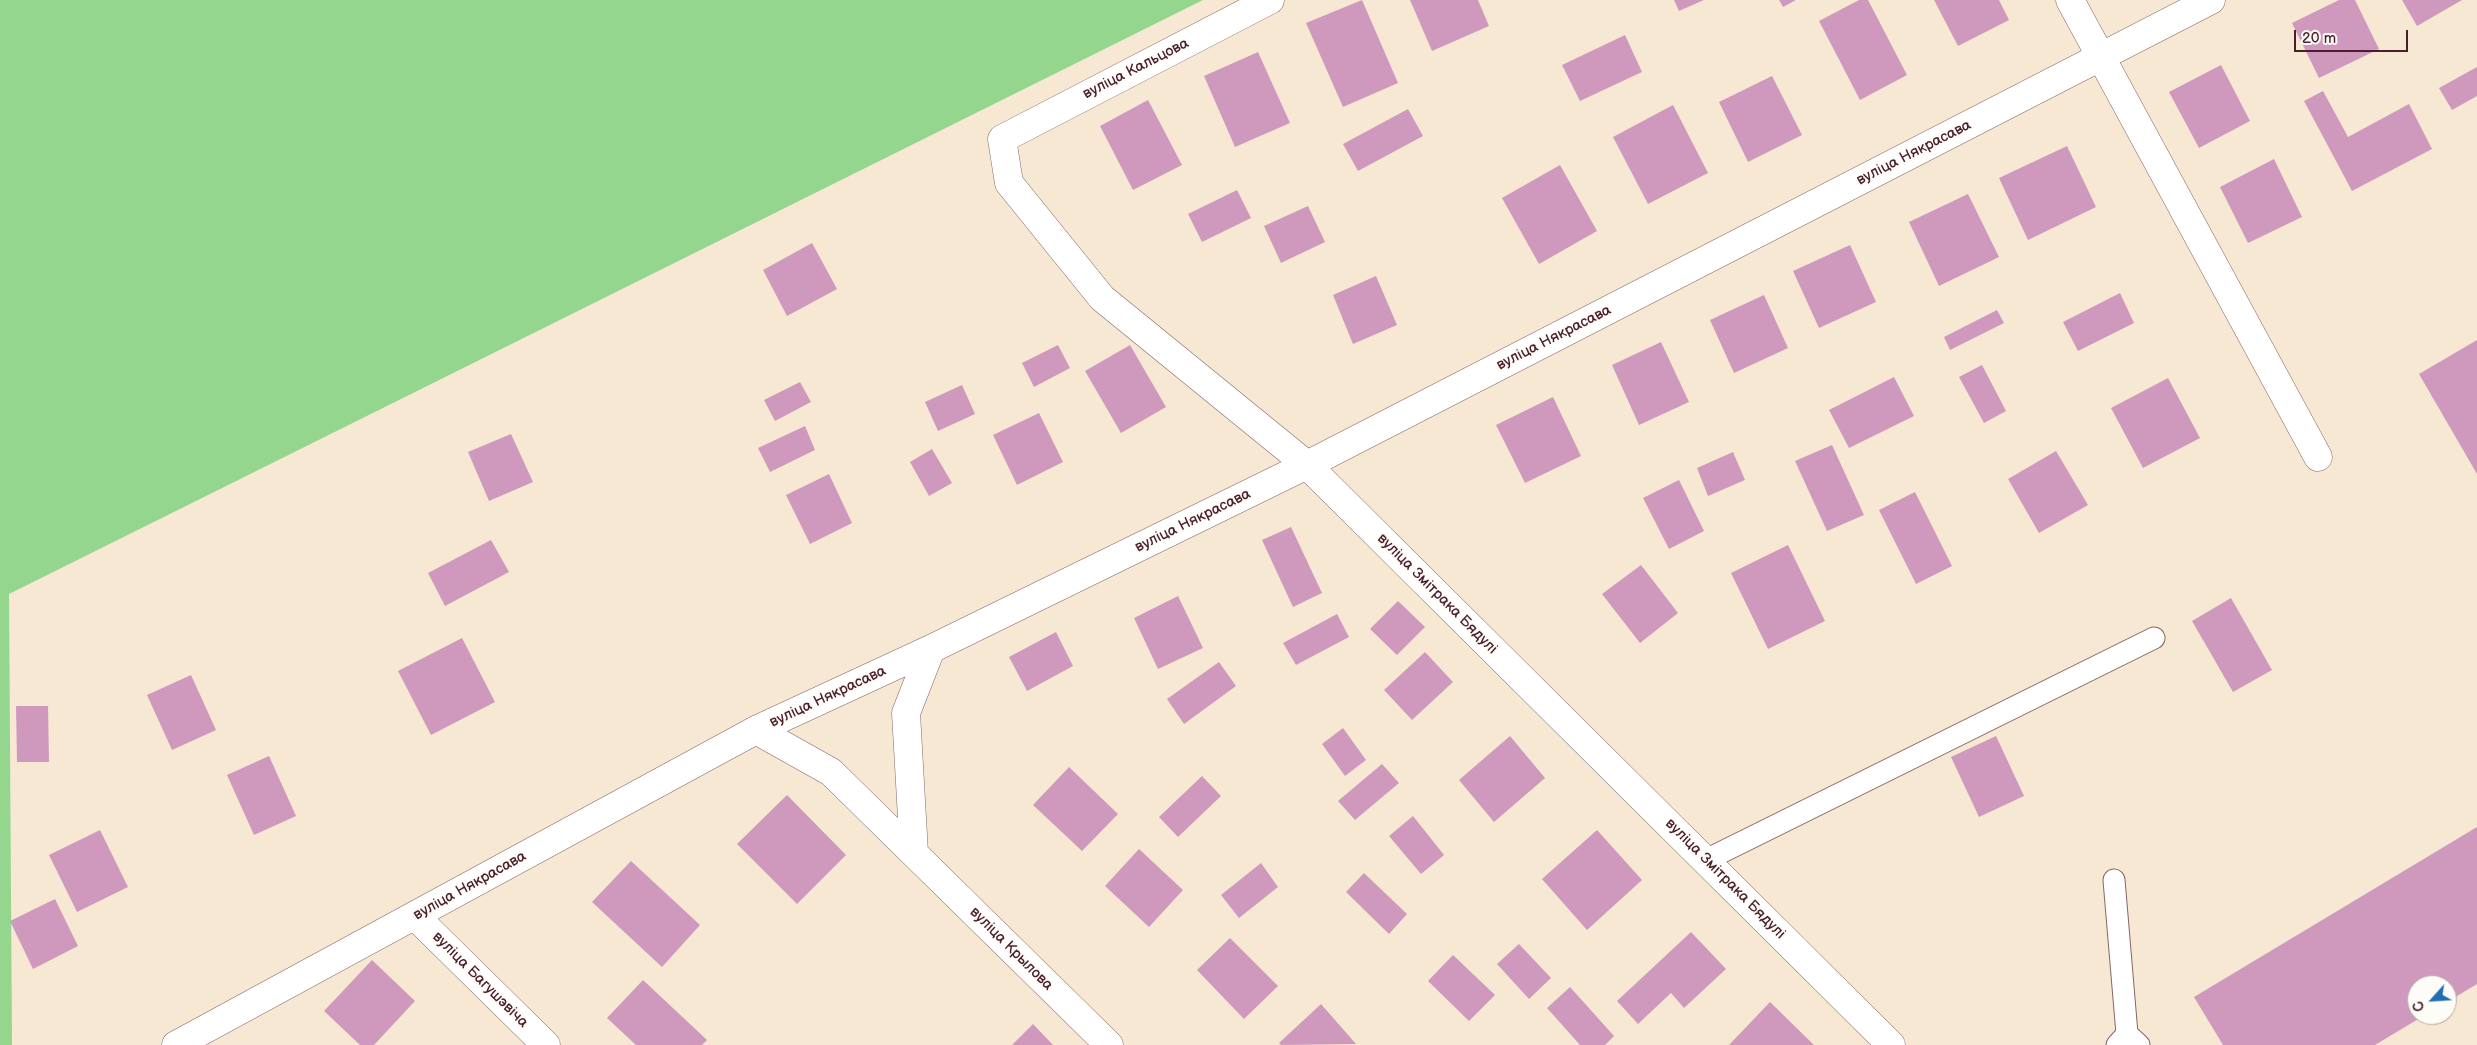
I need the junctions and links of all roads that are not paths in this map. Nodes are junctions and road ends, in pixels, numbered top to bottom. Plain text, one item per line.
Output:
1 (1270, 0) edge
2 (2070, 0) edge
3 (2211, 0) edge
4 (2100, 57) junction
5 (1002, 139) joint
6 (2318, 458) dead end
7 (1307, 465) junction
8 (2154, 638) dead end
9 (931, 649) junction
10 (756, 730) junction
11 (914, 853) junction
12 (1706, 860) junction
13 (2114, 880) dead end
14 (415, 916) junction
15 (2128, 1041) edge
16 (176, 1045) edge
17 (546, 1045) edge
18 (1109, 1045) edge
19 (1891, 1045) edge

1 - 5 street, вуліца Кальцова
2 - 4 street
3 - 4 street, вуліца Някрасава
4 - 6 street
4 - 7 street, вуліца Някрасава
5 - 7 street, вуліца Змітрака Бядулі
7 - 9 street, вуліца Някрасава
7 - 12 street, вуліца Змітрака Бядулі
8 - 12 lane
9 - 10 street, вуліца Някрасава
9 - 11 street
10 - 11 street, вуліца Крылова
10 - 14 street, вуліца Някрасава
11 - 18 street, вуліца Крылова
12 - 19 street, вуліца Змітрака Бядулі
13 - 15 lane
14 - 16 street, вуліца Някрасава
14 - 17 street, вуліца Багушэвіча

